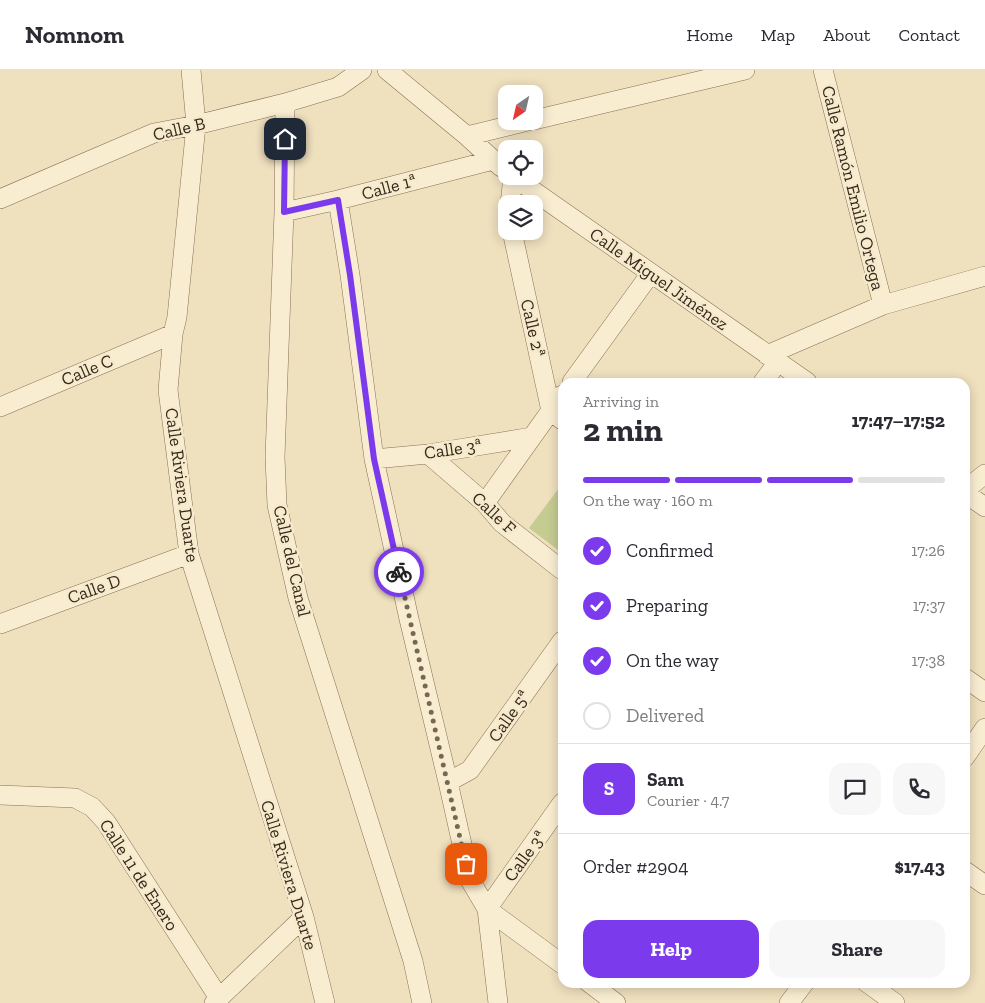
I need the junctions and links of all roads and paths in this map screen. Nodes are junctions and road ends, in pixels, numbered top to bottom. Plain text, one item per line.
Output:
1 (191, 70) edge
2 (362, 70) edge
3 (388, 70) edge
4 (745, 70) edge
5 (823, 70) edge
6 (285, 103) junction
7 (543, 118) edge
8 (196, 125) junction
9 (498, 128) edge
10 (467, 136) junction
11 (498, 164) edge
12 (498, 172) edge
13 (526, 185) edge
14 (0, 199) edge
15 (338, 200) junction
16 (284, 212) junction
17 (514, 240) edge
18 (651, 273) junction
19 (985, 276) edge
20 (883, 305) junction
21 (173, 334) junction
22 (772, 358) junction
23 (575, 378) edge
24 (764, 378) edge
25 (801, 378) edge
26 (0, 407) edge
27 (557, 415) edge
28 (532, 437) junction
29 (428, 454) junction
30 (374, 459) junction
31 (985, 474) edge
32 (970, 487) edge
33 (970, 495) edge
34 (485, 504) junction
35 (985, 507) edge
36 (189, 554) junction
37 (558, 567) edge
38 (0, 624) edge
39 (558, 647) edge
40 (970, 682) edge
41 (985, 692) edge
42 (985, 728) edge
43 (970, 750) edge
44 (448, 782) junction
45 (0, 795) edge
46 (558, 809) edge
47 (970, 874) edge
48 (985, 885) edge
49 (487, 909) junction
50 (304, 917) junction
51 (558, 961) edge
52 (596, 988) edge
53 (800, 988) edge
54 (874, 988) edge
55 (217, 1000) edge
56 (325, 1003) edge
57 (422, 1003) edge
58 (498, 1003) edge
59 (616, 1003) edge
60 (789, 1003) edge
61 (895, 1003) edge

1 - 8 street, Calle Riviera Duarte
2 - 6 street, Calle B
3 - 10 street, Calle Miguel Jiménez
4 - 7 street
5 - 20 street, Calle Ramón Emilio Ortega
6 - 8 street, Calle B
6 - 16 street, Calle del Canal
8 - 14 street, Calle B
8 - 21 street, Calle Riviera Duarte
9 - 10 street
10 - 11 street, Calle Miguel Jiménez
12 - 15 street, Calle 1ª
13 - 18 street, Calle Miguel Jiménez
15 - 16 street, Calle 1ª
15 - 30 street
16 - 57 street, Calle del Canal
17 - 27 street, Calle 2ª
18 - 22 street, Calle Miguel Jiménez
18 - 23 street
19 - 20 street
20 - 22 street
21 - 26 street, Calle C
21 - 36 street, Calle Riviera Duarte
22 - 24 street
22 - 25 street, Calle Miguel Jiménez
27 - 28 street
28 - 29 street, Calle 3ª
28 - 34 street
29 - 30 street, Calle 3ª
29 - 34 street, Calle F
30 - 44 street
31 - 32 street
33 - 35 street
34 - 37 street, Calle F
36 - 38 street, Calle D
36 - 50 street, Calle Riviera Duarte
39 - 44 street, Calle 5ª
40 - 41 street
42 - 43 street
44 - 49 street
45 - 55 street, Calle 11 de Enero
46 - 49 street, Calle 3ª
47 - 48 street
49 - 51 street
49 - 58 street
50 - 55 street
50 - 56 street, Calle Riviera Duarte
52 - 59 street
53 - 60 street
54 - 61 street

